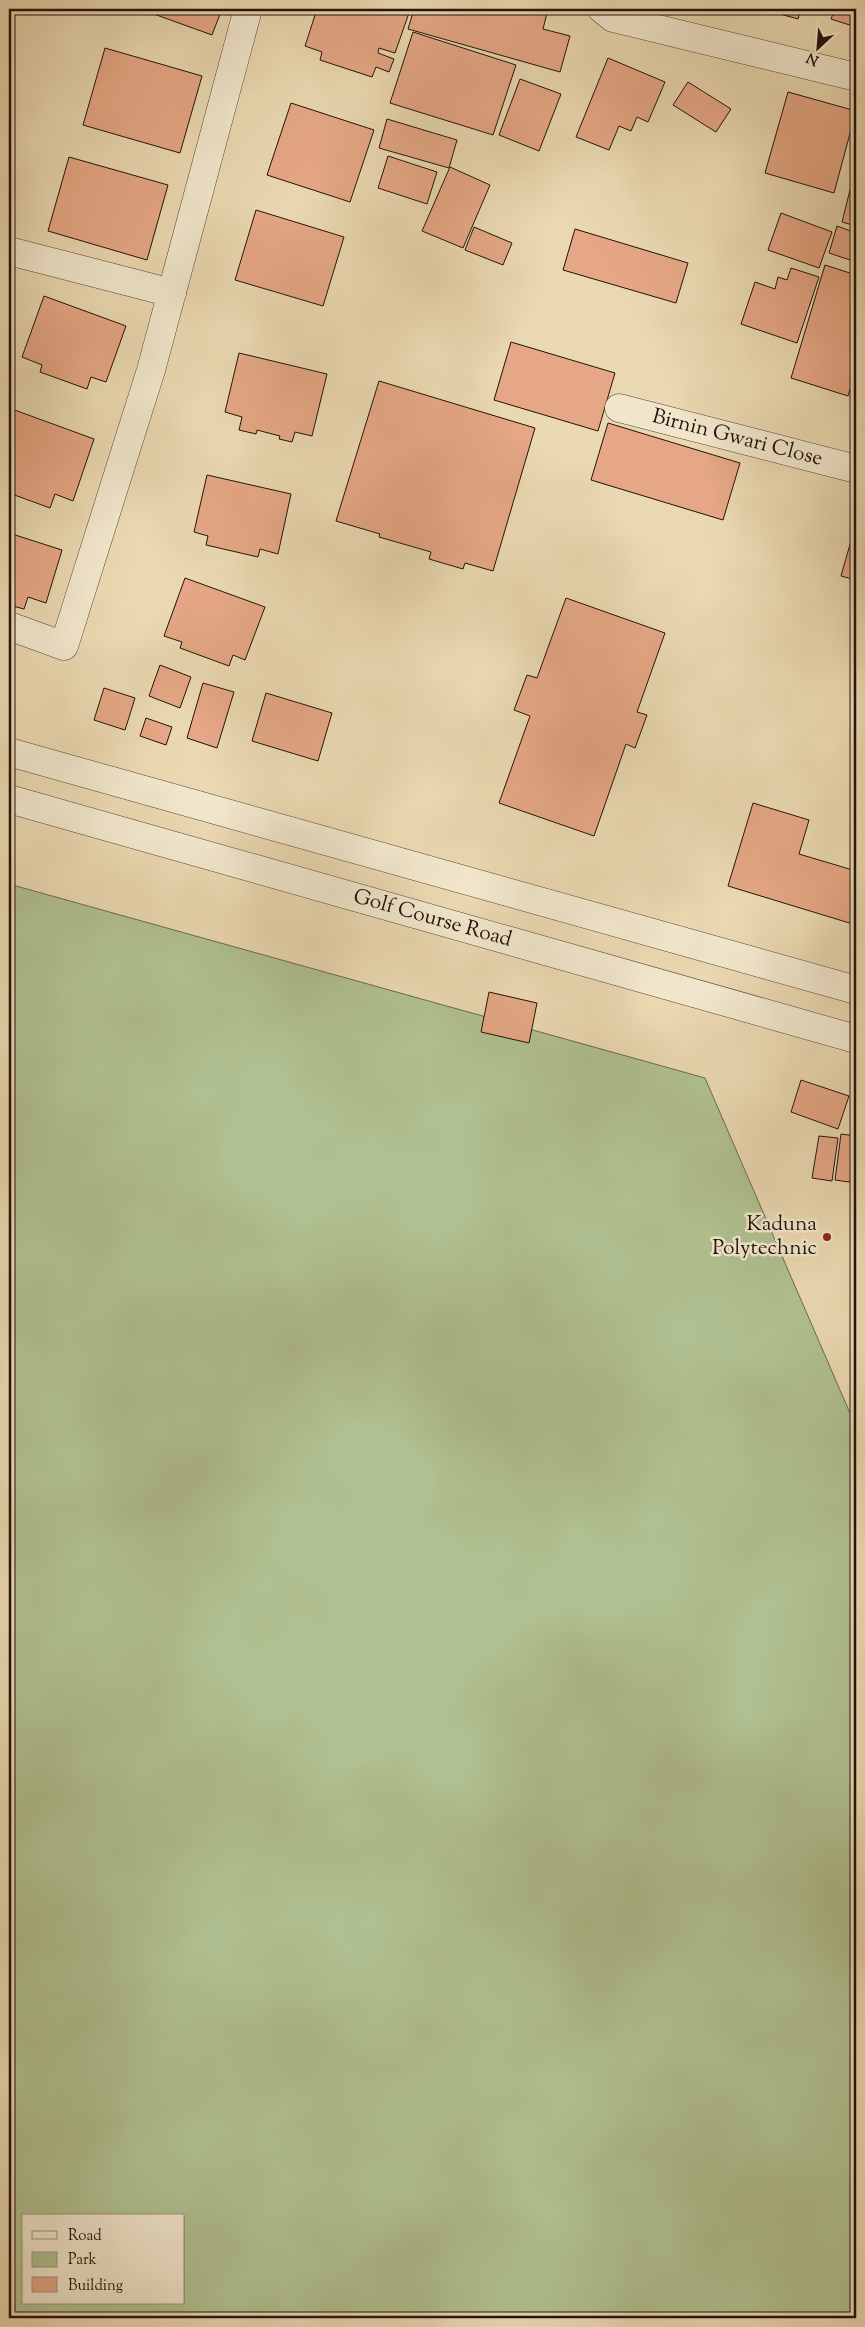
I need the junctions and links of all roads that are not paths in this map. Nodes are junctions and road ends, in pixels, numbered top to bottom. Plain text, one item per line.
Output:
1 (248, 9) edge
2 (602, 9) edge
3 (856, 76) edge
4 (9, 251) edge
5 (172, 293) junction
6 (619, 408) dead end
7 (856, 469) edge
8 (9, 626) edge
9 (9, 752) edge
10 (9, 799) edge
11 (856, 990) edge
12 (856, 1039) edge

1 - 5 street
2 - 3 street
4 - 5 street
5 - 8 street
6 - 7 street, Birnin Gwari Close
9 - 11 street
10 - 12 street, Golf Course Road

